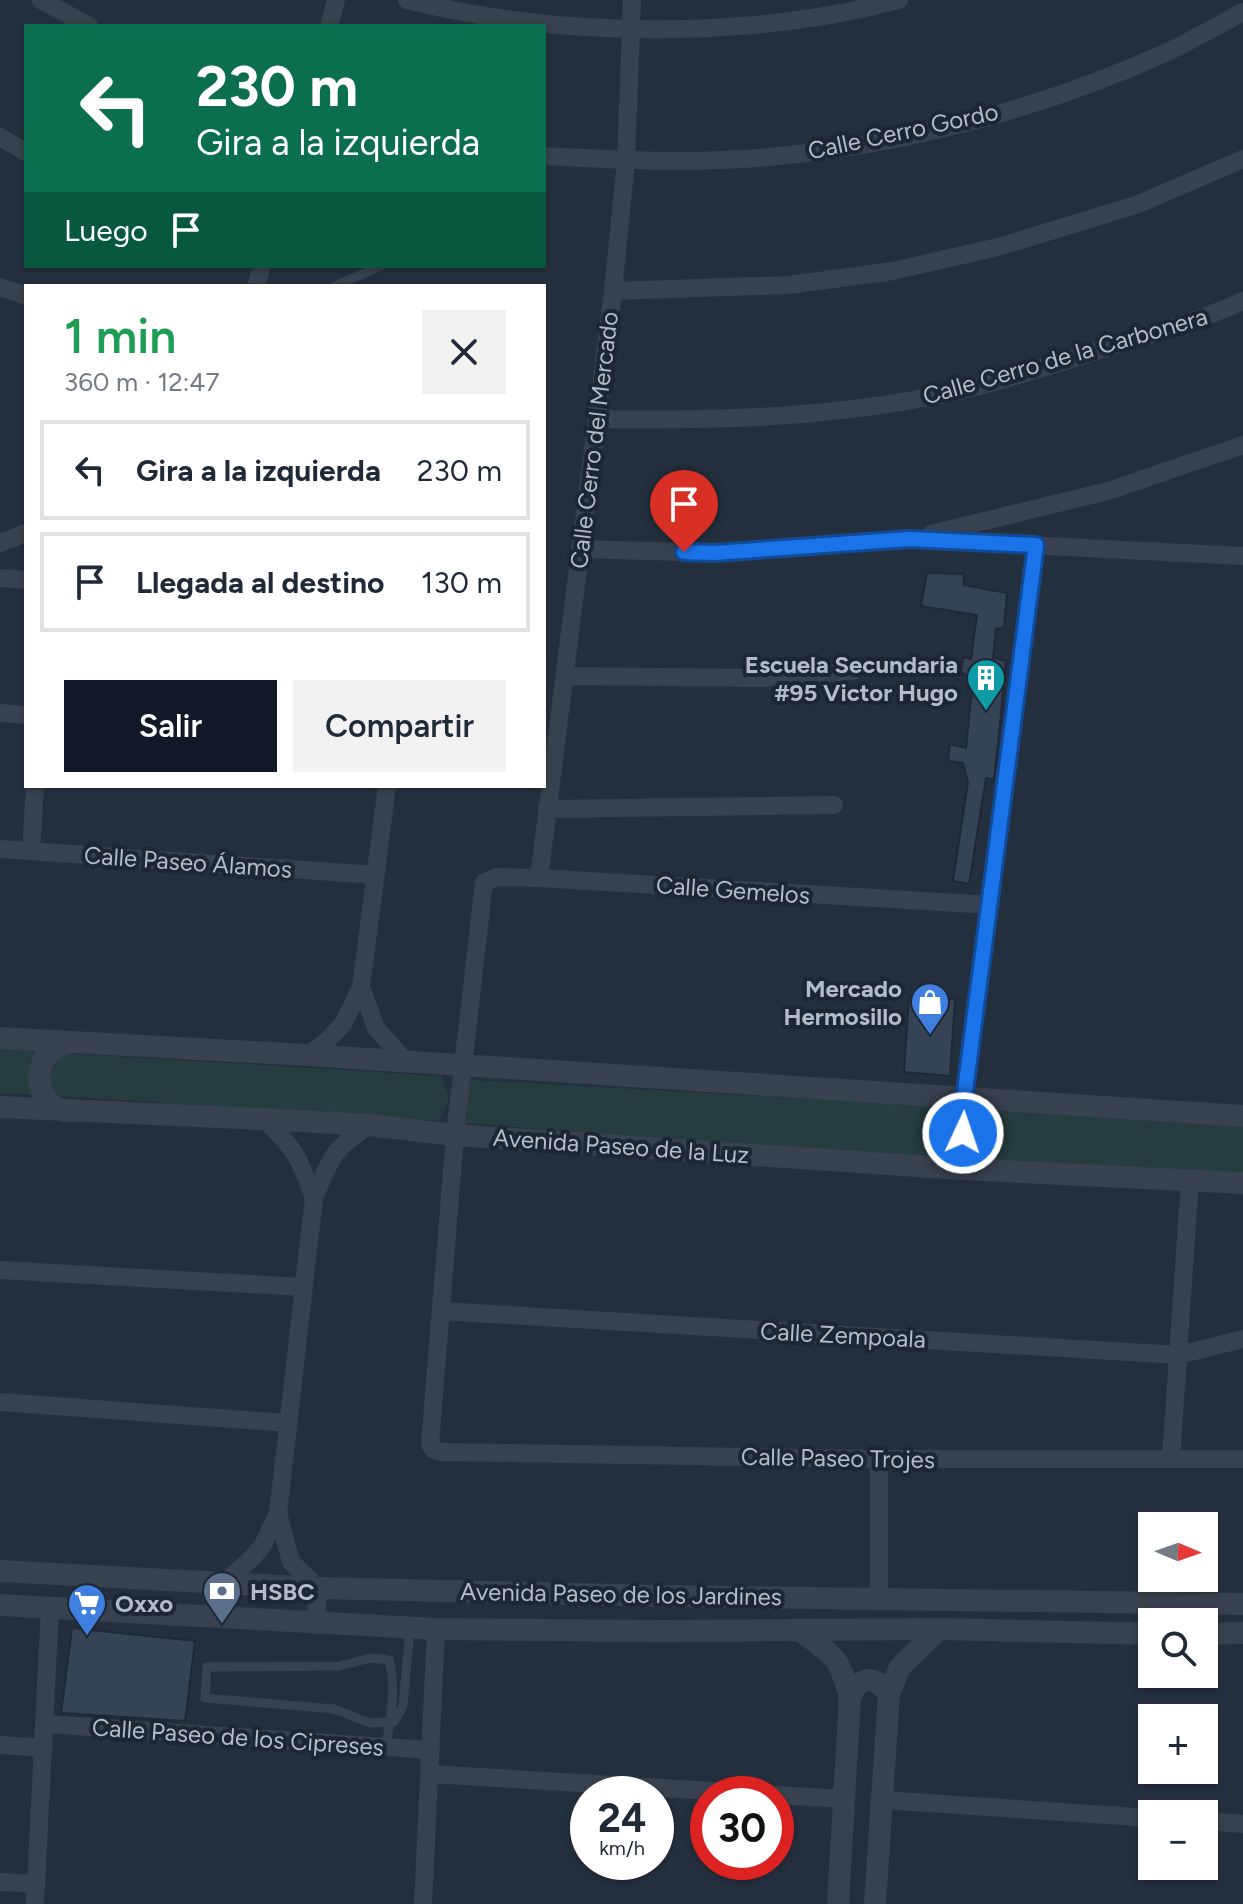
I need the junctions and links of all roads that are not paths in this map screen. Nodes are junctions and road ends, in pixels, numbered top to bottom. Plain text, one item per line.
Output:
1 (41, 0) edge
2 (336, 0) edge
3 (407, 0) edge
4 (632, 0) edge
5 (899, 0) edge
6 (1243, 12) edge
7 (85, 24) edge
8 (330, 24) edge
9 (632, 28) junction
10 (0, 137) edge
11 (24, 151) edge
12 (546, 156) edge
13 (1243, 159) edge
14 (626, 161) junction
15 (376, 268) edge
16 (340, 284) edge
17 (0, 287) edge
18 (613, 291) junction
19 (24, 295) edge
20 (1243, 301) edge
21 (598, 419) junction
22 (1243, 445) edge
23 (24, 534) edge
24 (909, 539) junction
25 (0, 543) edge
26 (1036, 545) junction
27 (581, 549) junction
28 (1243, 556) edge
29 (0, 578) edge
30 (24, 580) edge
31 (853, 671) dead end
32 (565, 676) junction
33 (0, 713) edge
34 (24, 715) edge
35 (35, 788) edge
36 (387, 788) edge
37 (834, 805) dead end
38 (547, 809) junction
39 (0, 849) edge
40 (31, 851) junction
41 (376, 875) junction
42 (539, 878) junction
43 (991, 905) junction
44 (361, 987) junction
45 (0, 1038) edge
46 (71, 1042) junction
47 (307, 1055) junction
48 (407, 1063) junction
49 (462, 1066) junction
50 (964, 1099) junction
51 (0, 1107) edge
52 (68, 1112) junction
53 (1243, 1116) edge
54 (264, 1119) junction
55 (369, 1125) junction
56 (455, 1135) junction
57 (962, 1169) junction
58 (1190, 1179) junction
59 (1243, 1183) edge
60 (314, 1198) junction
61 (0, 1270) edge
62 (303, 1287) junction
63 (441, 1311) junction
64 (1243, 1339) edge
65 (1179, 1355) junction
66 (0, 1402) edge
67 (287, 1423) junction
68 (879, 1459) junction
69 (1171, 1459) junction
70 (1243, 1459) edge
71 (278, 1513) junction
72 (0, 1571) edge
73 (225, 1582) junction
74 (318, 1588) junction
75 (598, 1595) junction
76 (664, 1596) junction
77 (879, 1598) junction
78 (1064, 1601) junction
79 (1136, 1603) junction
80 (1243, 1604) edge
81 (0, 1605) edge
82 (50, 1608) junction
83 (1138, 1611) edge
84 (222, 1618) junction
85 (316, 1623) junction
86 (410, 1627) junction
87 (436, 1629) junction
88 (939, 1629) junction
89 (596, 1630) junction
90 (663, 1631) junction
91 (801, 1631) junction
92 (1063, 1631) junction
93 (1243, 1633) edge
94 (1138, 1634) edge
95 (1218, 1634) edge
96 (889, 1694) junction
97 (850, 1697) junction
98 (45, 1724) junction
99 (0, 1745) edge
100 (44, 1748) junction
101 (386, 1748) junction
102 (431, 1750) junction
103 (430, 1774) junction
104 (690, 1790) edge
105 (794, 1796) edge
106 (845, 1799) junction
107 (883, 1800) junction
108 (1138, 1817) edge
109 (1218, 1822) edge
110 (1243, 1824) edge
111 (0, 1882) edge
112 (36, 1884) junction
113 (35, 1904) edge
114 (423, 1904) edge
115 (838, 1904) edge
116 (875, 1904) edge

1 - 7 street
2 - 8 street
3 - 9 street
4 - 9 street, Calle Cerro del Mercado
5 - 9 street
6 - 14 street, Calle Cerro Gordo
9 - 14 street, Calle Cerro del Mercado
10 - 11 street
12 - 14 street, Calle Cerro Gordo
13 - 18 street
14 - 18 street, Calle Cerro del Mercado
15 - 16 lane
17 - 19 street
18 - 21 street, Calle Cerro del Mercado
20 - 21 street, Calle Cerro de la Carbonera
21 - 27 street, Calle Cerro del Mercado
22 - 24 street
23 - 25 street
24 - 26 street
24 - 27 street
26 - 28 street
26 - 43 street
27 - 32 street, Calle Cerro del Mercado
29 - 30 street
31 - 32 street
32 - 38 street, Calle Cerro del Mercado
33 - 34 street
35 - 40 street
36 - 41 street
37 - 38 street
38 - 42 street, Calle Cerro del Mercado
39 - 40 street, Calle Paseo Álamos
40 - 41 street, Calle Paseo Álamos
41 - 44 street
42 - 43 street, Calle Gemelos
42 - 49 street, Calle Gemelos
43 - 50 street
44 - 47 street
44 - 48 street
45 - 46 street
46 - 47 street
46 - 52 street
47 - 48 street
48 - 49 street
49 - 50 street
49 - 56 street
50 - 53 street
50 - 57 street
51 - 52 street, Avenida Paseo de la Luz
52 - 54 street, Avenida Paseo de la Luz
54 - 55 street, Avenida Paseo de la Luz
54 - 60 street
55 - 56 street, Avenida Paseo de la Luz
55 - 60 street
56 - 57 street, Avenida Paseo de la Luz
56 - 63 street
57 - 58 street, Avenida Paseo de la Luz
58 - 59 street, Avenida Paseo de la Luz
58 - 65 street
60 - 62 street
61 - 62 street
62 - 67 street
63 - 65 street, Calle Zempoala
63 - 68 street, Calle Paseo Trojes
64 - 65 street, Calle Zempoala
65 - 69 street
66 - 67 street
67 - 71 street
68 - 69 street, Calle Paseo Trojes
68 - 77 street
69 - 70 street, Calle Paseo Trojes
71 - 73 street
71 - 74 street
72 - 73 street, Avenida Paseo de los Jardines
73 - 74 street, Avenida Paseo de los Jardines
73 - 84 street
74 - 75 street, Avenida Paseo de los Jardines
74 - 85 street
75 - 76 street, Avenida Paseo de los Jardines
75 - 89 street
76 - 77 street, Avenida Paseo de los Jardines
76 - 90 street
77 - 78 street, Avenida Paseo de los Jardines
78 - 79 street, Avenida Paseo de los Jardines
78 - 92 street
79 - 80 street, Avenida Paseo de los Jardines
79 - 83 street
81 - 82 street, Avenida Paseo de los Jardines
82 - 84 street, Avenida Paseo de los Jardines
82 - 98 street
84 - 85 street, Avenida Paseo de los Jardines
85 - 86 street, Avenida Paseo de los Jardines
86 - 87 street, Avenida Paseo de los Jardines
86 - 101 lane
87 - 89 street, Avenida Paseo de los Jardines
87 - 102 street
88 - 91 street, Avenida Paseo de los Jardines
88 - 92 street, Avenida Paseo de los Jardines
88 - 96 street
89 - 90 street, Avenida Paseo de los Jardines
90 - 91 street, Avenida Paseo de los Jardines
91 - 97 street
92 - 94 street, Avenida Paseo de los Jardines
93 - 95 street
96 - 97 street
96 - 107 street
97 - 106 street
98 - 100 street
98 - 101 street, Calle Paseo de los Cipreses
99 - 100 street
100 - 112 street
101 - 102 street, Calle Paseo de los Cipreses
102 - 103 street
103 - 104 street
103 - 114 street
105 - 106 street
106 - 115 street
107 - 108 street
107 - 116 street
109 - 110 street
111 - 112 street
112 - 113 street

